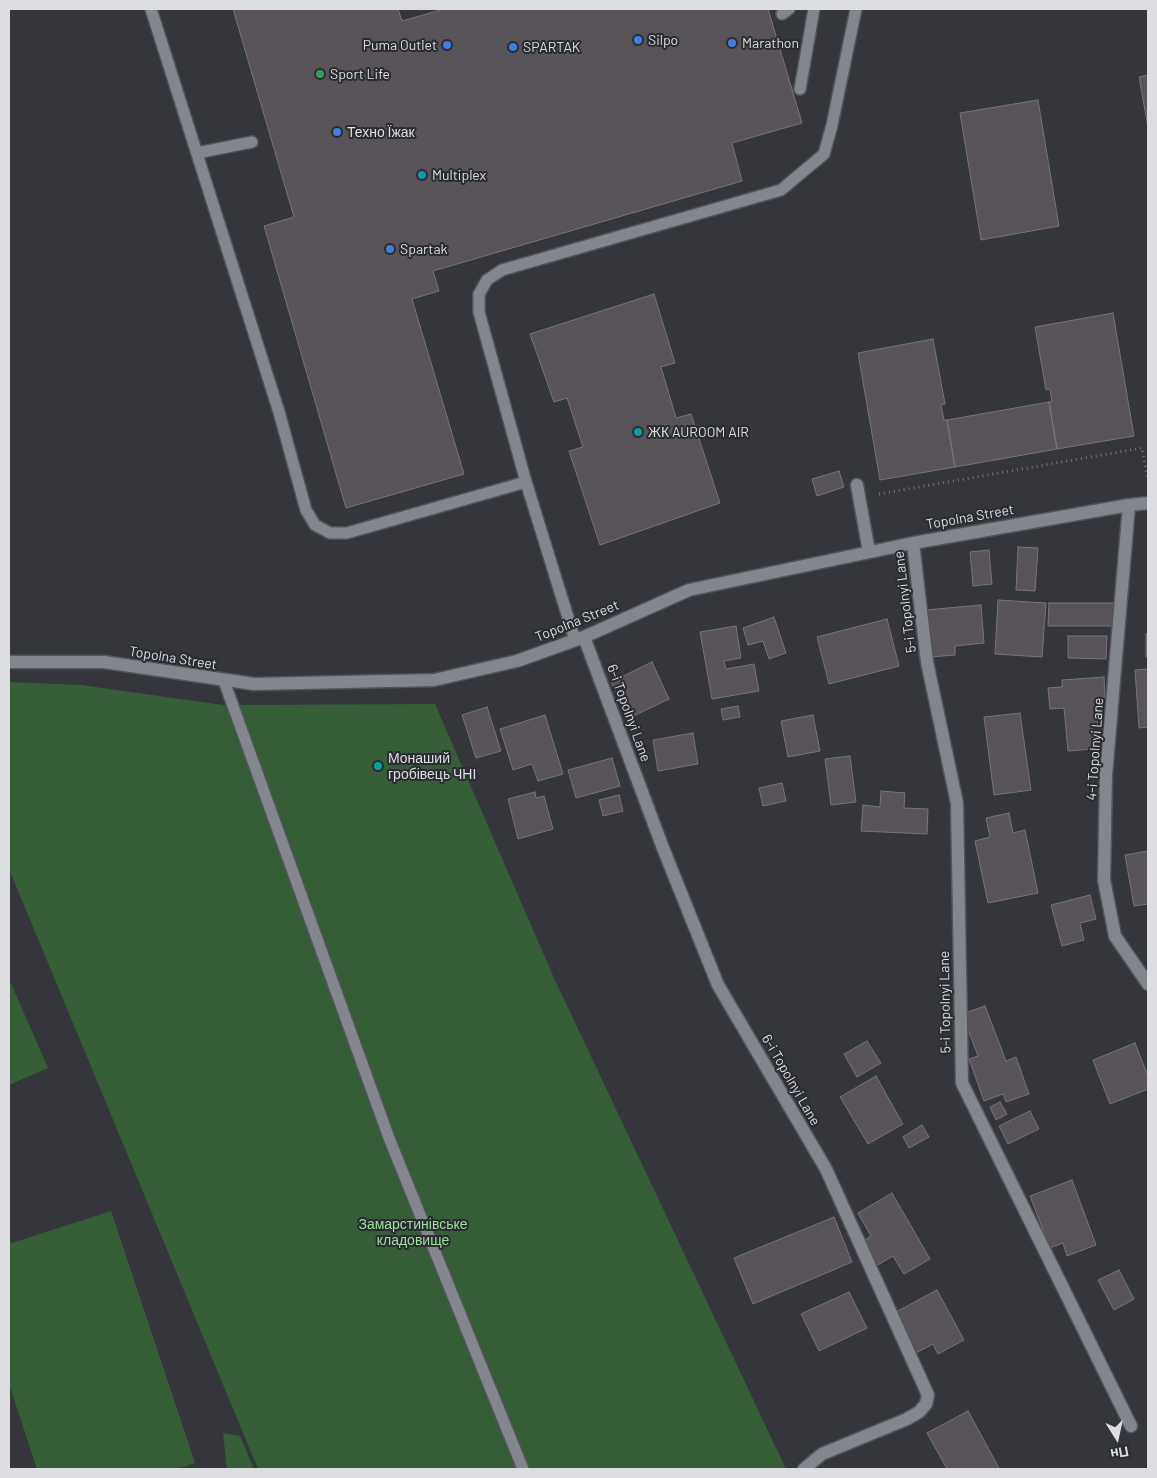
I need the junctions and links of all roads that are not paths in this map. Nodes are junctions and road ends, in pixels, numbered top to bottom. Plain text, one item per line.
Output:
1 (151, 9) edge
2 (814, 9) edge
3 (856, 9) edge
4 (800, 89) dead end
5 (252, 142) dead end
6 (197, 153) junction
7 (526, 482) junction
8 (857, 485) dead end
9 (1129, 504) junction
10 (1148, 504) edge
11 (913, 543) junction
12 (869, 552) junction
13 (580, 638) junction
14 (9, 662) edge
15 (224, 680) junction
16 (1148, 984) edge
17 (1131, 1426) dead end
18 (523, 1469) edge
19 (804, 1469) edge

1 - 6 lane
2 - 4 lane
3 - 7 lane
5 - 6 lane
6 - 7 lane
7 - 13 lane
8 - 12 street
9 - 10 street, Topolna Street
9 - 11 street, Topolna Street
9 - 16 street, 4-i Topolnyi Lane
11 - 12 street, Topolna Street
11 - 17 street, 5-i Topolnyi Lane
12 - 13 street, Topolna Street
13 - 15 street, Topolna Street
13 - 19 street, 6-i Topolnyi Lane
14 - 15 street, Topolna Street
15 - 18 lane

